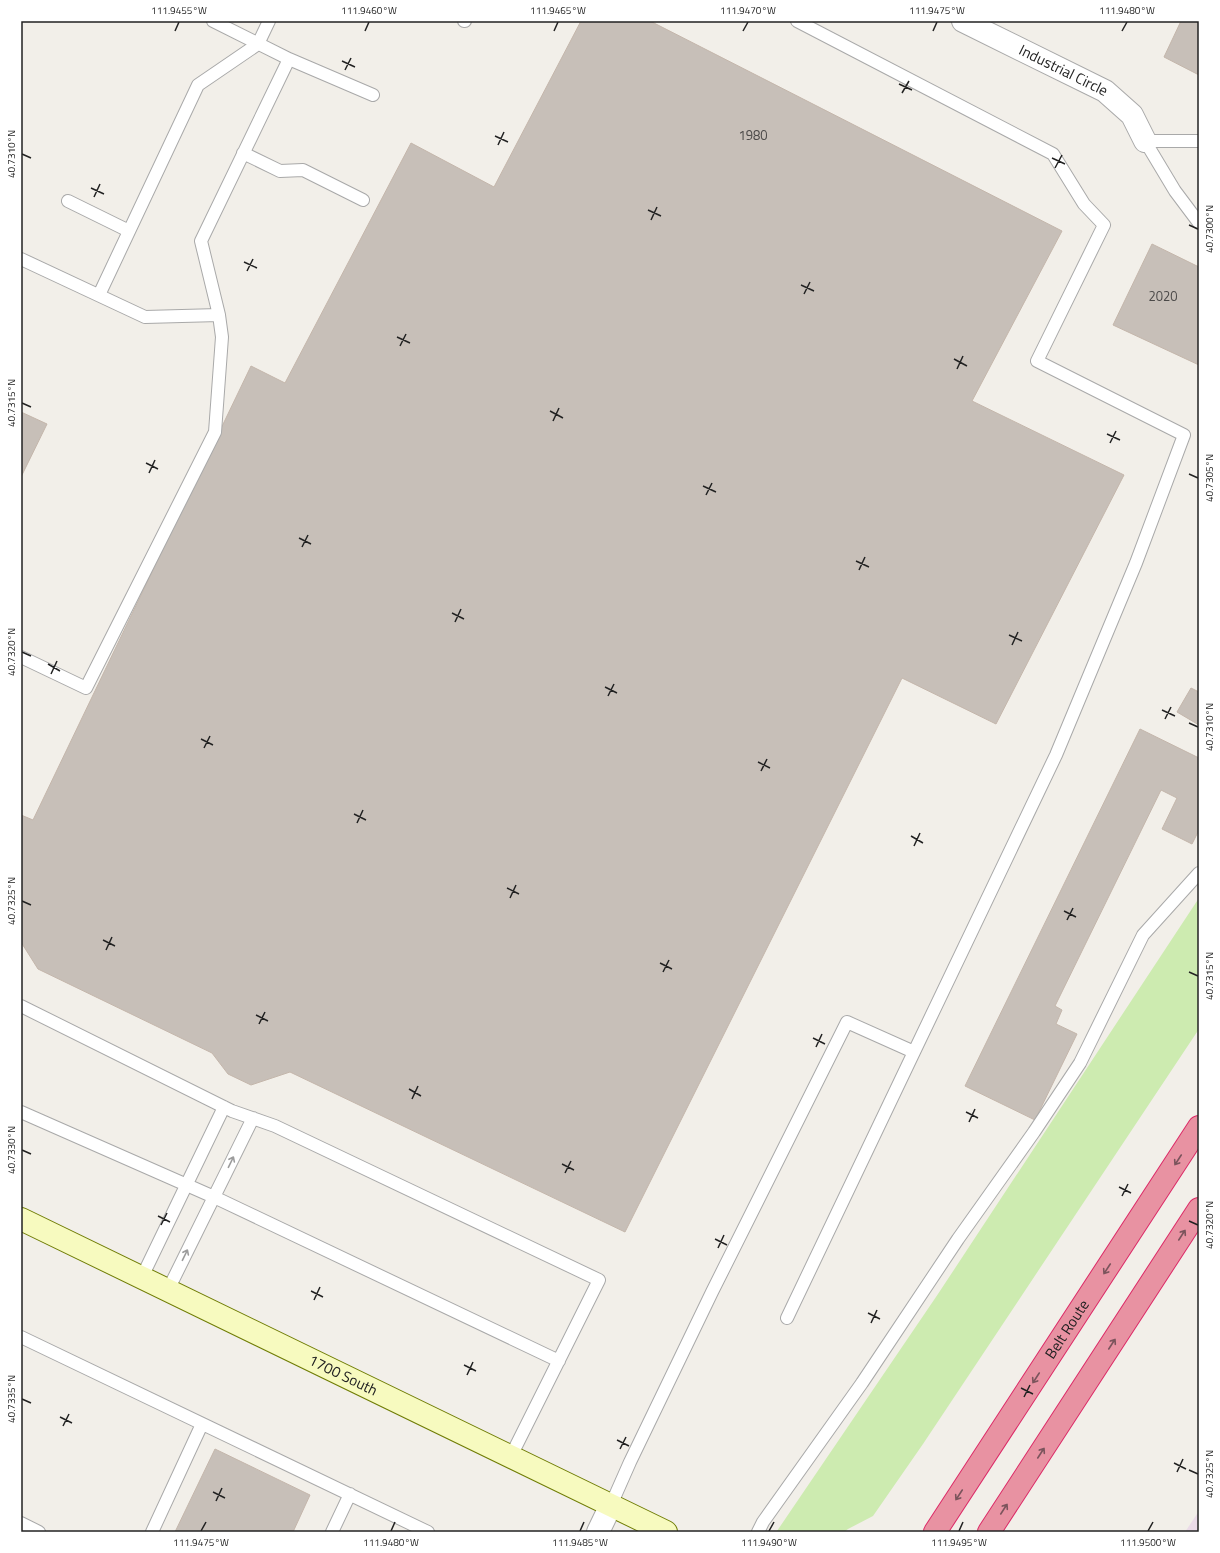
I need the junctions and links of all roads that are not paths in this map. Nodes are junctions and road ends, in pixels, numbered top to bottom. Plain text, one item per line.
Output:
1 (213, 21) edge
2 (269, 21) edge
3 (797, 21) edge
4 (963, 21) edge
5 (258, 44) junction
6 (289, 59) junction
7 (373, 95) dead end
8 (1145, 141) junction
9 (1199, 141) edge
10 (243, 153) junction
11 (363, 200) dead end
12 (68, 201) dead end
13 (1199, 223) edge
14 (129, 231) junction
15 (21, 259) edge
16 (99, 295) junction
17 (219, 314) junction
18 (21, 657) edge
19 (1199, 873) edge
20 (21, 1006) edge
21 (914, 1052) junction
22 (224, 1107) junction
23 (21, 1112) edge
24 (253, 1118) junction
25 (1199, 1128) edge
26 (186, 1184) junction
27 (214, 1197) junction
28 (1199, 1209) edge
29 (21, 1218) edge
30 (142, 1277) junction
31 (168, 1290) junction
32 (787, 1318) dead end
33 (21, 1337) edge
34 (559, 1361) junction
35 (202, 1424) junction
36 (511, 1456) junction
37 (350, 1494) junction
38 (611, 1505) junction
39 (21, 1523) edge
40 (40, 1532) edge
41 (152, 1532) edge
42 (332, 1532) edge
43 (428, 1532) edge
44 (598, 1532) edge
45 (666, 1532) edge
46 (758, 1532) edge
47 (935, 1532) edge
48 (989, 1532) edge

1 - 5 lane
2 - 5 lane
3 - 21 lane
4 - 8 street, Industrial Circle
5 - 6 lane
5 - 14 lane
6 - 7 lane
6 - 10 lane
8 - 9 lane
8 - 13 lane
10 - 11 lane
10 - 17 lane
12 - 14 lane
14 - 16 lane
15 - 16 lane
16 - 17 lane
17 - 18 lane
19 - 46 lane
20 - 22 lane
21 - 32 lane
21 - 38 lane
22 - 24 lane
22 - 26 lane
23 - 26 lane
27 -> 24 lane
24 - 34 lane
25 -> 47 highway, Belt Route
26 - 27 lane
26 - 30 lane
31 -> 27 lane
27 - 34 lane
48 -> 28 highway
29 - 30 street, 1700 South
30 - 31 street, 1700 South
31 - 36 street, 1700 South
33 - 35 lane
34 - 36 lane
35 - 37 lane
35 - 41 lane
36 - 38 street, 1700 South
37 - 42 lane
37 - 43 lane
38 - 44 street
38 - 45 street, 1700 South
39 - 40 lane

